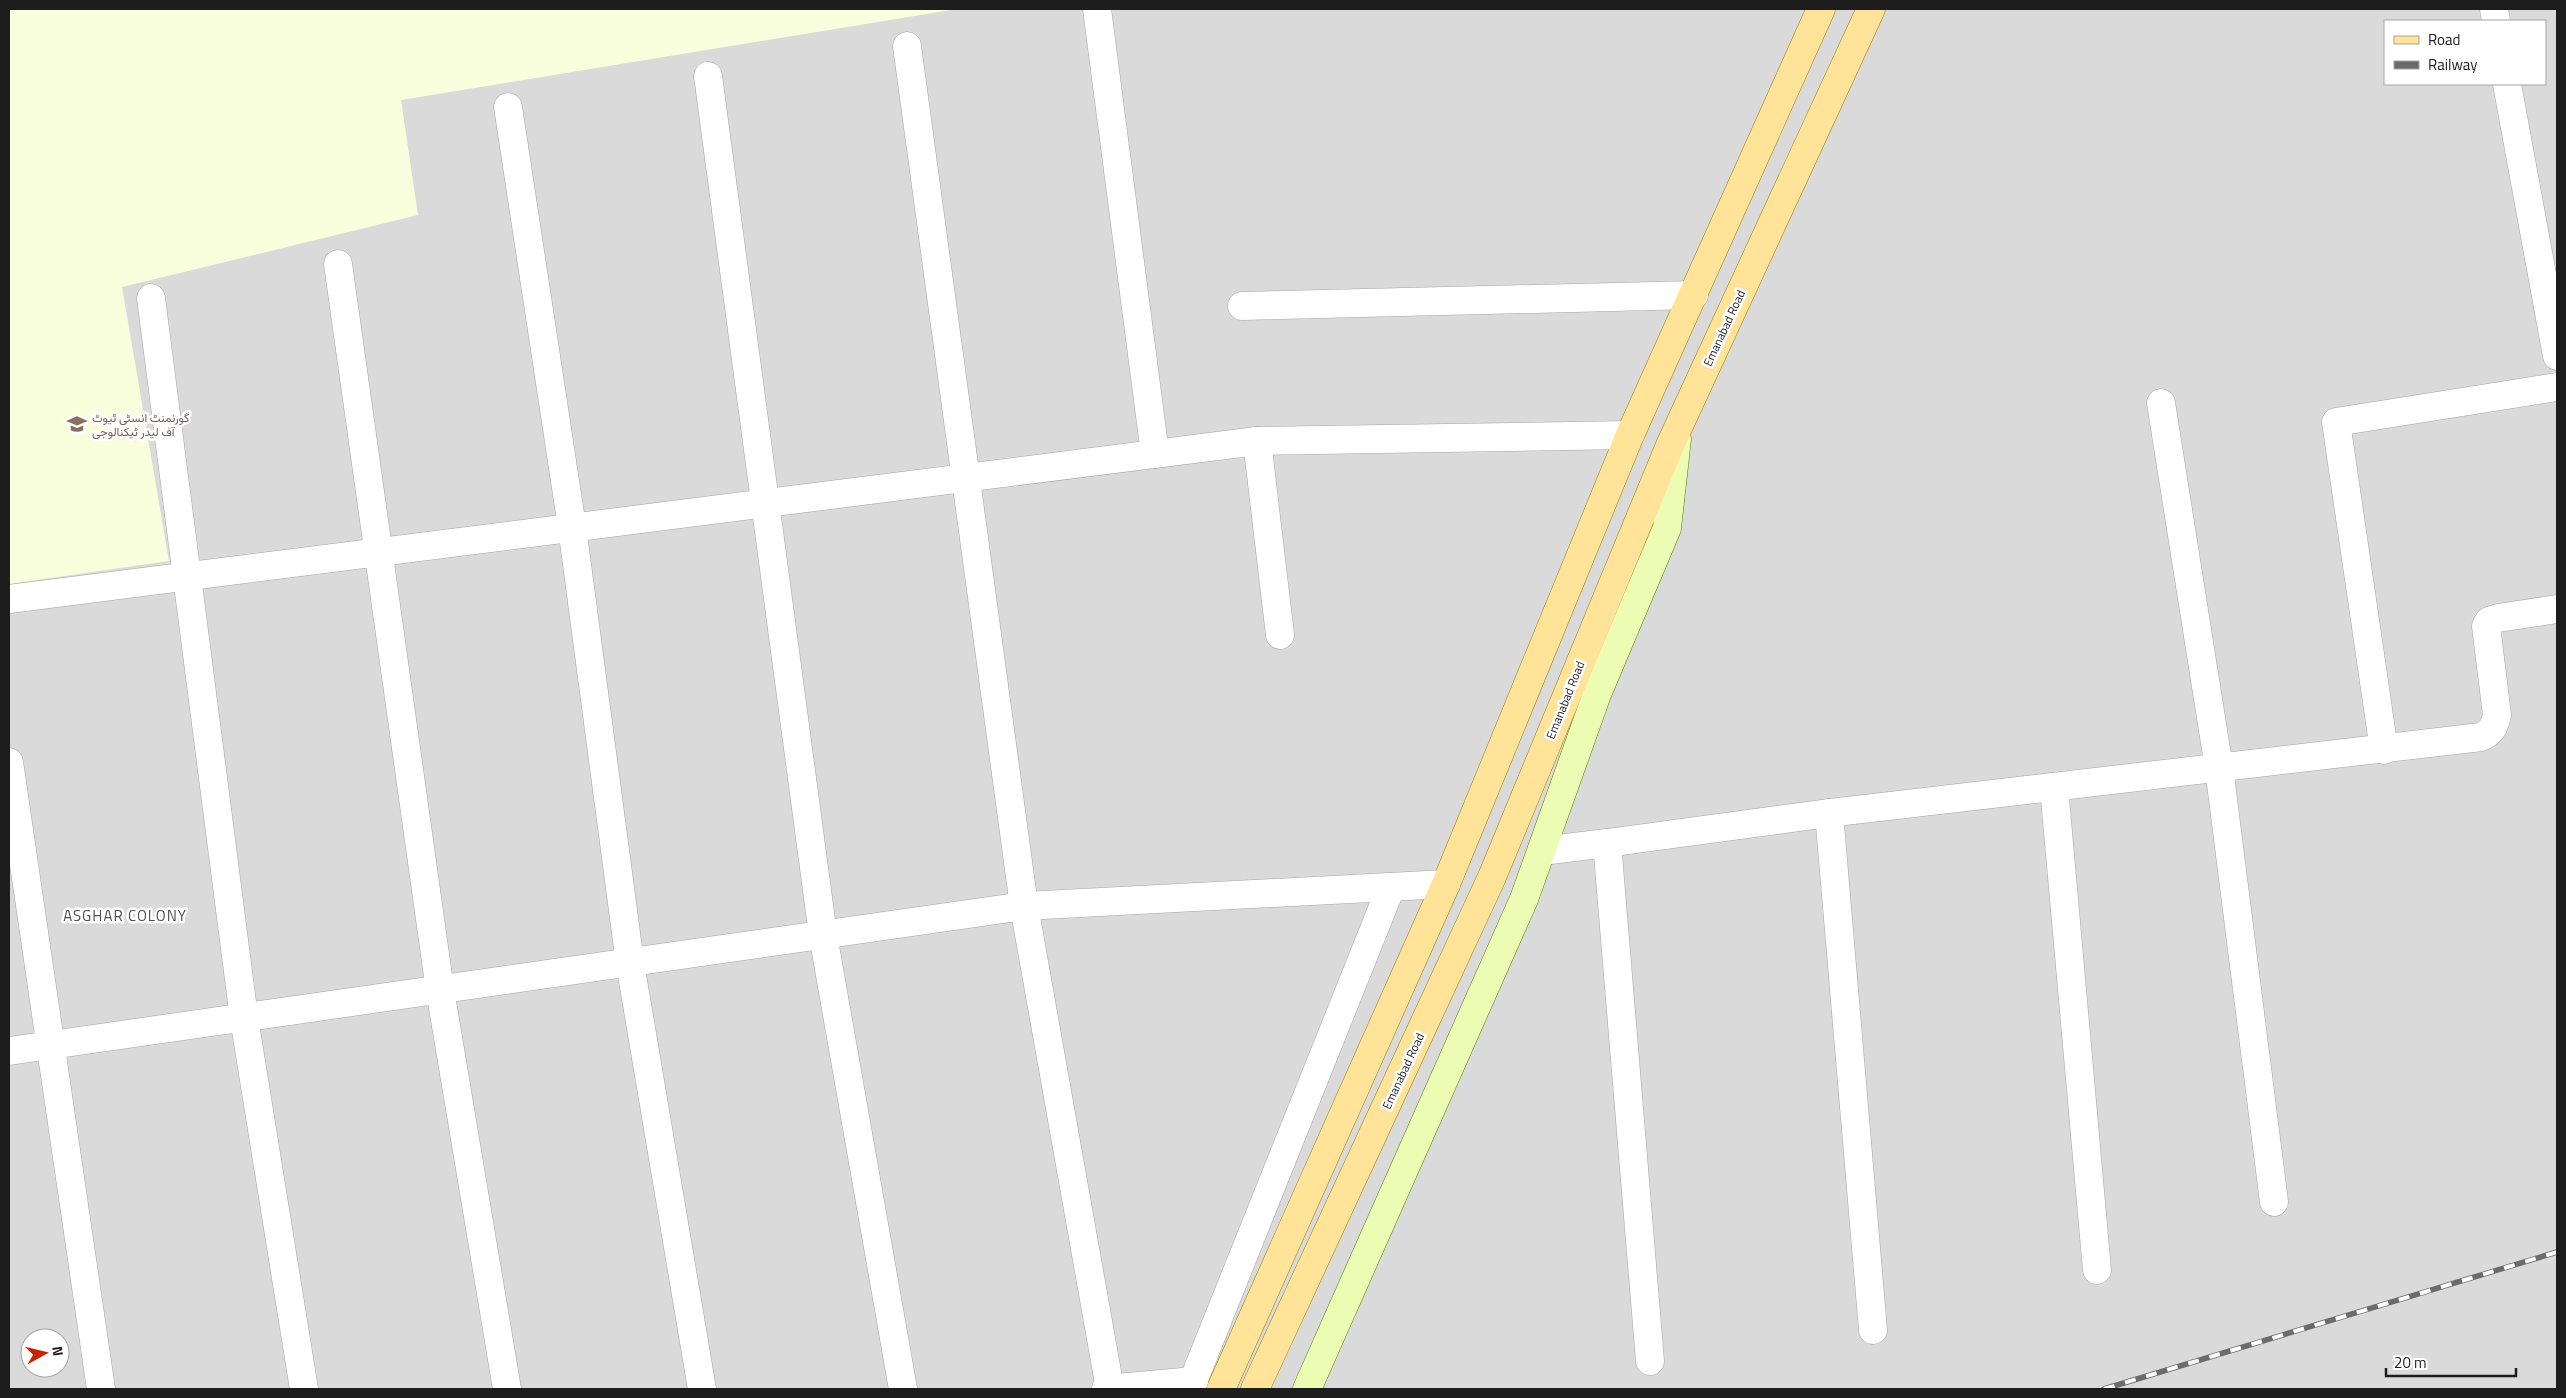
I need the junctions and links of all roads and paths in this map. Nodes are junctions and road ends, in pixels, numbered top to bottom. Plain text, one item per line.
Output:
1 (1097, 9) edge
2 (1821, 9) edge
3 (1871, 9) edge
4 (907, 46) dead end
5 (708, 76) dead end
6 (2507, 85) edge
7 (508, 107) dead end
8 (338, 264) dead end
9 (1694, 295) junction
10 (151, 298) dead end
11 (1242, 306) dead end
12 (2557, 356) edge
13 (2557, 387) edge
14 (2161, 403) dead end
15 (1678, 430) junction
16 (1630, 434) junction
17 (1257, 441) junction
18 (1155, 454) junction
19 (966, 478) junction
20 (764, 503) junction
21 (572, 527) junction
22 (379, 552) junction
23 (187, 576) junction
24 (9, 599) edge
25 (2557, 609) edge
26 (1280, 635) dead end
27 (2384, 750) junction
28 (9, 762) edge
29 (2219, 768) junction
30 (2054, 787) junction
31 (1829, 813) junction
32 (1607, 843) junction
33 (1542, 851) junction
34 (1446, 884) junction
35 (1391, 887) junction
36 (1024, 906) junction
37 (823, 935) junction
38 (630, 962) junction
39 (440, 990) junction
40 (244, 1018) junction
41 (50, 1045) junction
42 (9, 1051) edge
43 (2274, 1202) dead end
44 (2097, 1270) dead end
45 (1873, 1330) dead end
46 (1650, 1361) dead end
47 (1192, 1385) edge
48 (102, 1389) edge
49 (304, 1389) edge
50 (507, 1389) edge
51 (702, 1389) edge
52 (903, 1389) edge
53 (1106, 1389) edge
54 (1110, 1389) edge
55 (1221, 1389) edge
56 (1255, 1389) edge
57 (1307, 1389) edge

1 - 18 street
2 - 9 main road
3 - 15 main road, Emanabad Road
4 - 19 street
5 - 20 street
6 - 12 street
7 - 21 street
8 - 22 street
9 - 11 street
9 - 16 main road
10 - 23 street
13 - 27 street
14 - 29 street
15 - 33 main road
15 - 56 main road, Emanabad Road
16 - 17 street
16 - 34 main road
17 - 18 street
17 - 26 street
18 - 19 street
19 - 20 street
19 - 36 street
20 - 21 street
20 - 37 street
21 - 22 street
21 - 38 street
22 - 23 street
22 - 39 street
23 - 24 street
23 - 40 street
25 - 27 street
27 - 29 street
28 - 41 street
29 - 30 street
29 - 43 street
30 - 31 street
30 - 44 street
31 - 32 street
31 - 45 street
32 - 33 street
32 - 46 street
33 - 57 main road
34 - 35 street
34 - 55 main road
35 - 36 street
35 - 47 street
36 - 37 street
36 - 54 street
37 - 38 street
37 - 52 street
38 - 39 street
38 - 51 street
39 - 40 street
39 - 50 street
40 - 41 street
40 - 49 street
41 - 42 street
41 - 48 street
47 - 54 street
53 - 54 street

